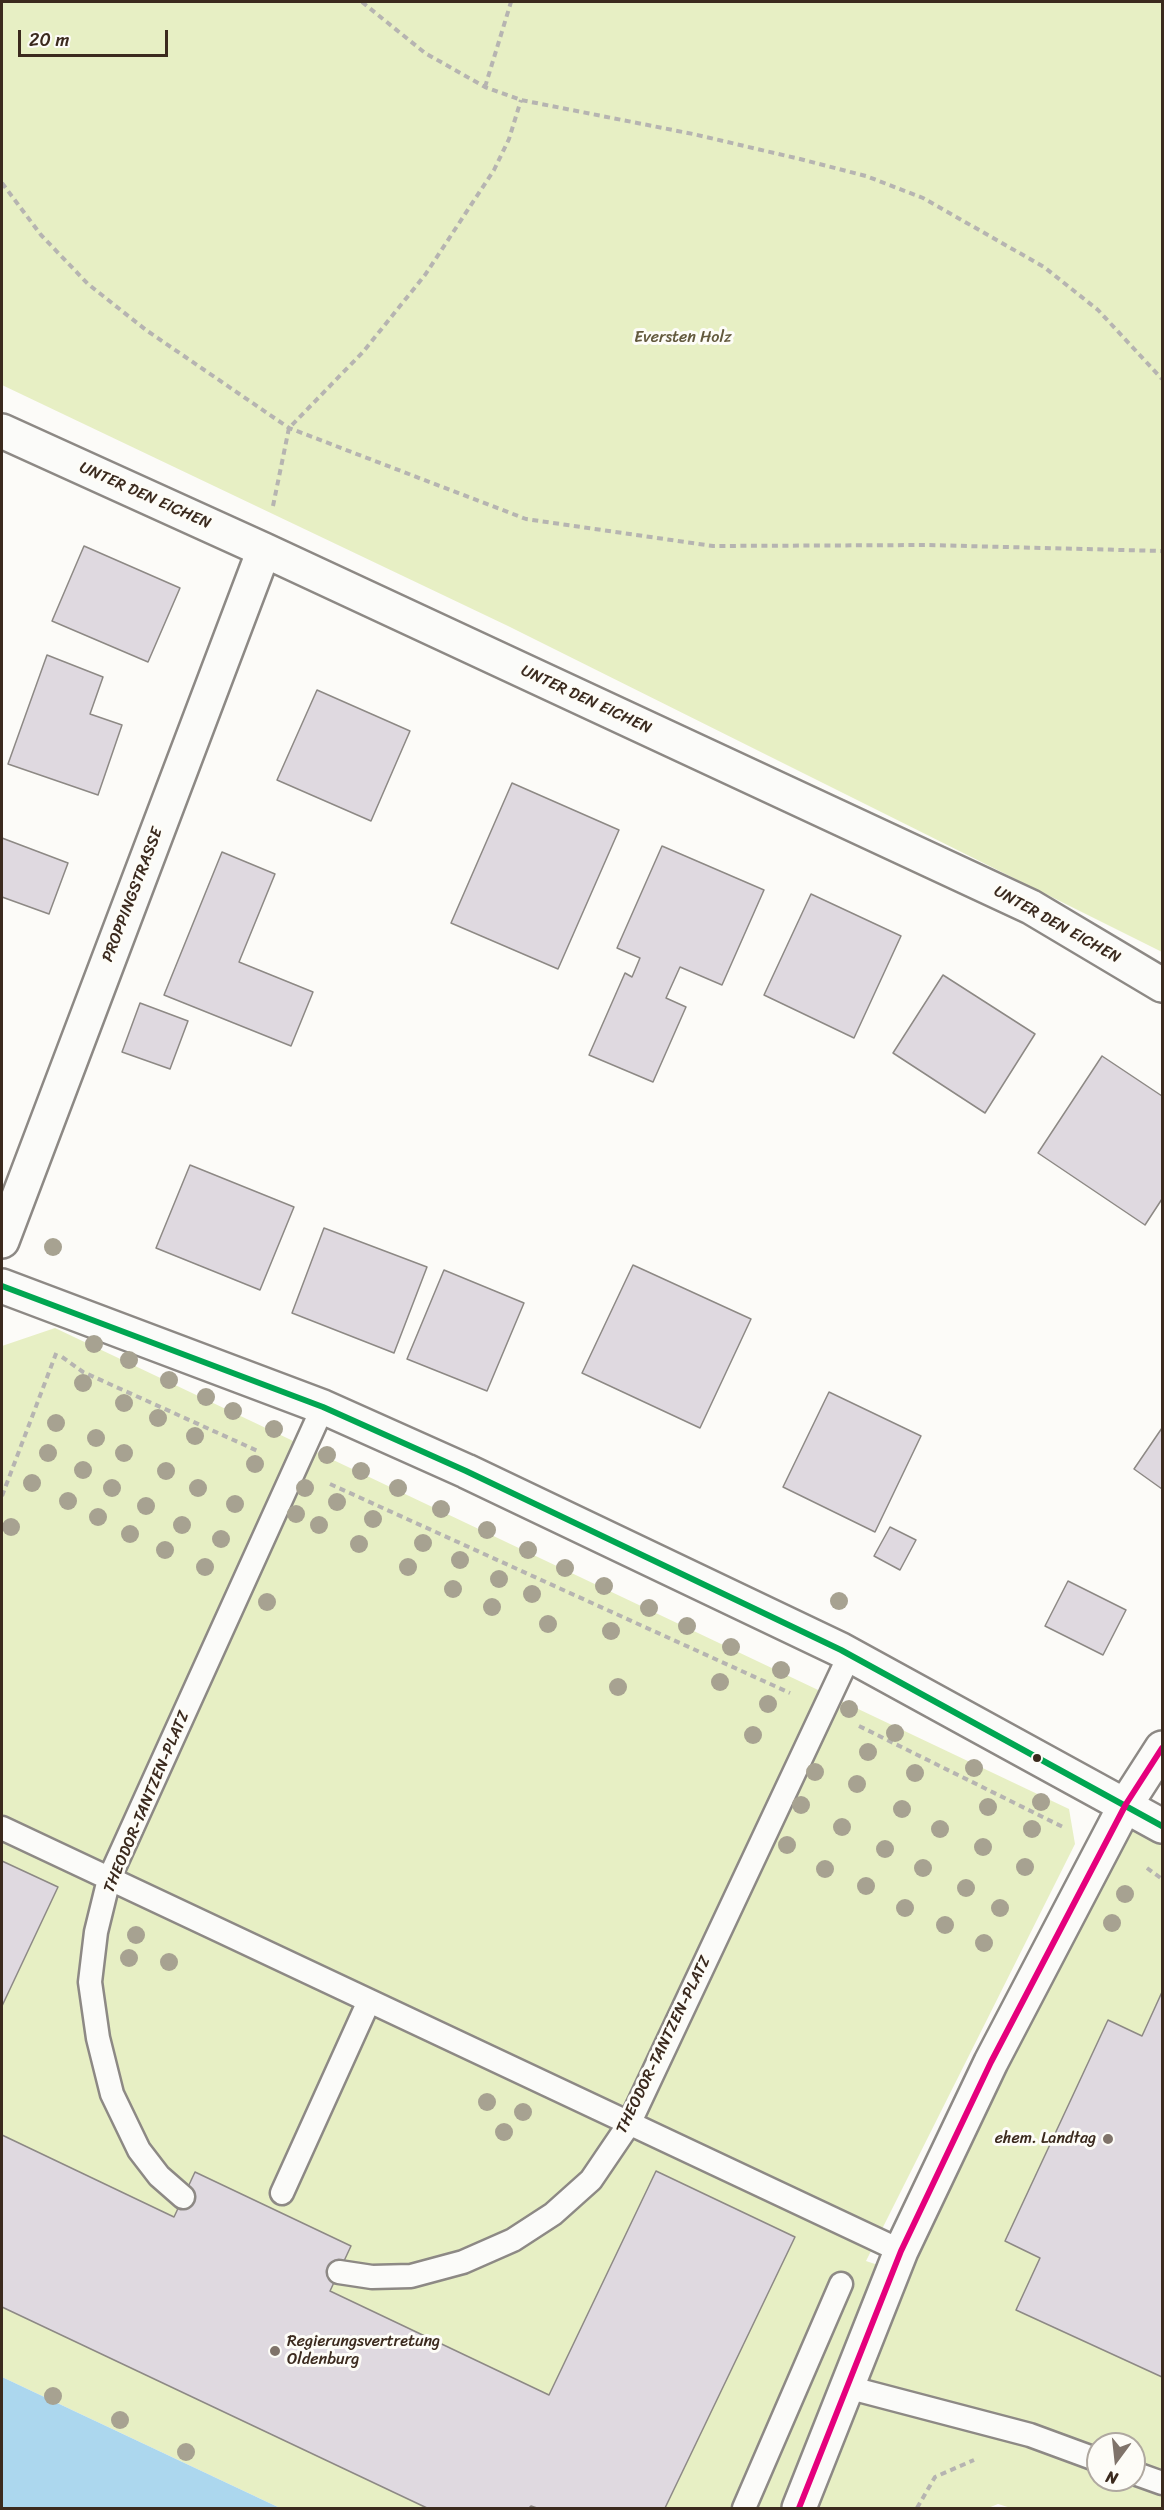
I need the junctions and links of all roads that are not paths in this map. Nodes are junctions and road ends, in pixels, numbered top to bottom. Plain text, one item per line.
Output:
1 (2, 431) edge
2 (264, 550) junction
3 (1162, 985) edge
4 (2, 1241) edge
5 (2, 1286) edge
6 (323, 1407) junction
7 (850, 1654) junction
8 (1162, 1748) edge
9 (1125, 1804) junction
10 (1162, 1826) edge
11 (2, 1828) edge
12 (110, 1879) junction
13 (369, 2001) junction
14 (629, 2124) junction
15 (282, 2193) dead end
16 (183, 2197) dead end
17 (902, 2251) junction
18 (339, 2272) dead end
19 (841, 2284) dead end
20 (847, 2387) junction
21 (1086, 2456) edge
22 (1146, 2477) edge
23 (1162, 2483) edge
24 (744, 2508) edge
25 (799, 2508) edge

1 - 2 street, UNTER DEN EICHEN
2 - 3 street, UNTER DEN EICHEN
2 - 4 street, PROPPINGSTRASSE
5 - 6 street
6 - 7 street
6 - 12 lane, THEODOR-TANTZEN-PLATZ
7 - 9 street
7 - 14 lane, THEODOR-TANTZEN-PLATZ
8 - 9 street
9 - 10 street
9 - 17 street
11 - 12 lane
12 - 13 lane
12 - 16 lane, THEODOR-TANTZEN-PLATZ
13 - 14 lane
13 - 15 lane
14 - 17 lane
14 - 18 lane, THEODOR-TANTZEN-PLATZ
17 - 20 street
19 - 24 lane
20 - 21 lane
20 - 25 street
22 - 23 lane

